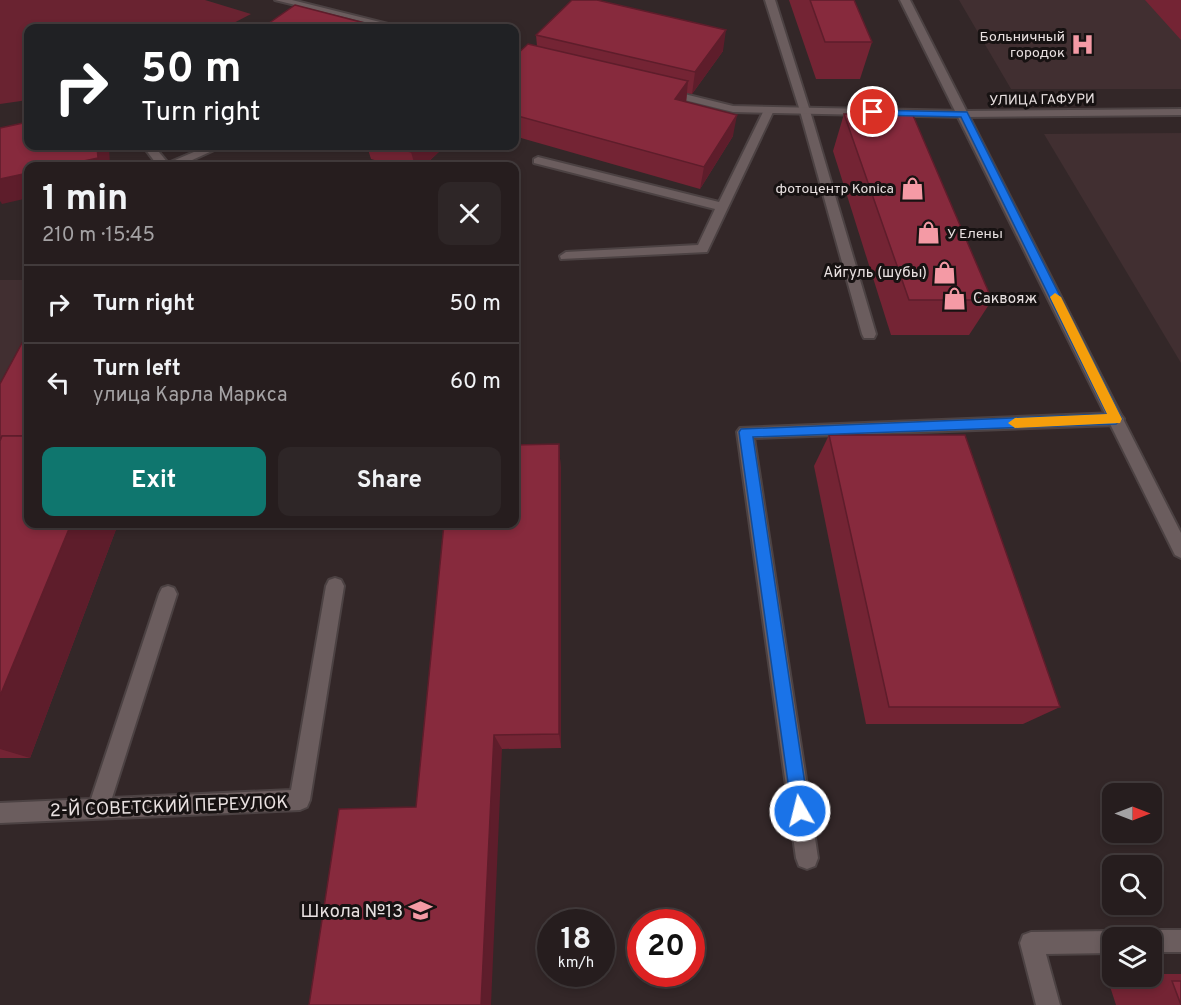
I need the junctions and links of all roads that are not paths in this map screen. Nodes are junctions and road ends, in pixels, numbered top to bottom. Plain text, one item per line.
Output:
1 (280, 0) edge
2 (770, 0) edge
3 (905, 0) edge
4 (307, 6) junction
5 (290, 17) edge
6 (382, 24) edge
7 (652, 90) edge
8 (769, 110) junction
9 (805, 111) junction
10 (1181, 112) edge
11 (964, 114) junction
12 (151, 150) edge
13 (208, 150) edge
14 (538, 161) dead end
15 (162, 162) edge
16 (180, 162) edge
17 (723, 207) junction
18 (566, 256) dead end
19 (870, 334) dead end
20 (1116, 419) junction
21 (1181, 550) edge
22 (335, 586) dead end
23 (168, 594) dead end
24 (98, 809) junction
25 (0, 813) edge
26 (807, 858) dead end
27 (1181, 941) edge
28 (1102, 942) edge
29 (1162, 942) edge
30 (1048, 1005) edge

1 - 4 main road
2 - 9 main road
3 - 11 main road
4 - 5 main road
4 - 6 main road
7 - 8 main road, УЛИЦА ГАФУРИ
8 - 9 main road, УЛИЦА ГАФУРИ
8 - 17 main road
9 - 11 main road, УЛИЦА ГАФУРИ
9 - 19 main road
10 - 11 main road, УЛИЦА ГАФУРИ
11 - 20 main road
12 - 15 main road
13 - 16 main road
14 - 17 main road
17 - 18 main road
20 - 21 main road
20 - 26 main road
22 - 24 main road, 2-Й СОВЕТСКИЙ ПЕРЕУЛОК
23 - 24 main road
24 - 25 main road, 2-Й СОВЕТСКИЙ ПЕРЕУЛОК
27 - 29 main road
28 - 30 main road

